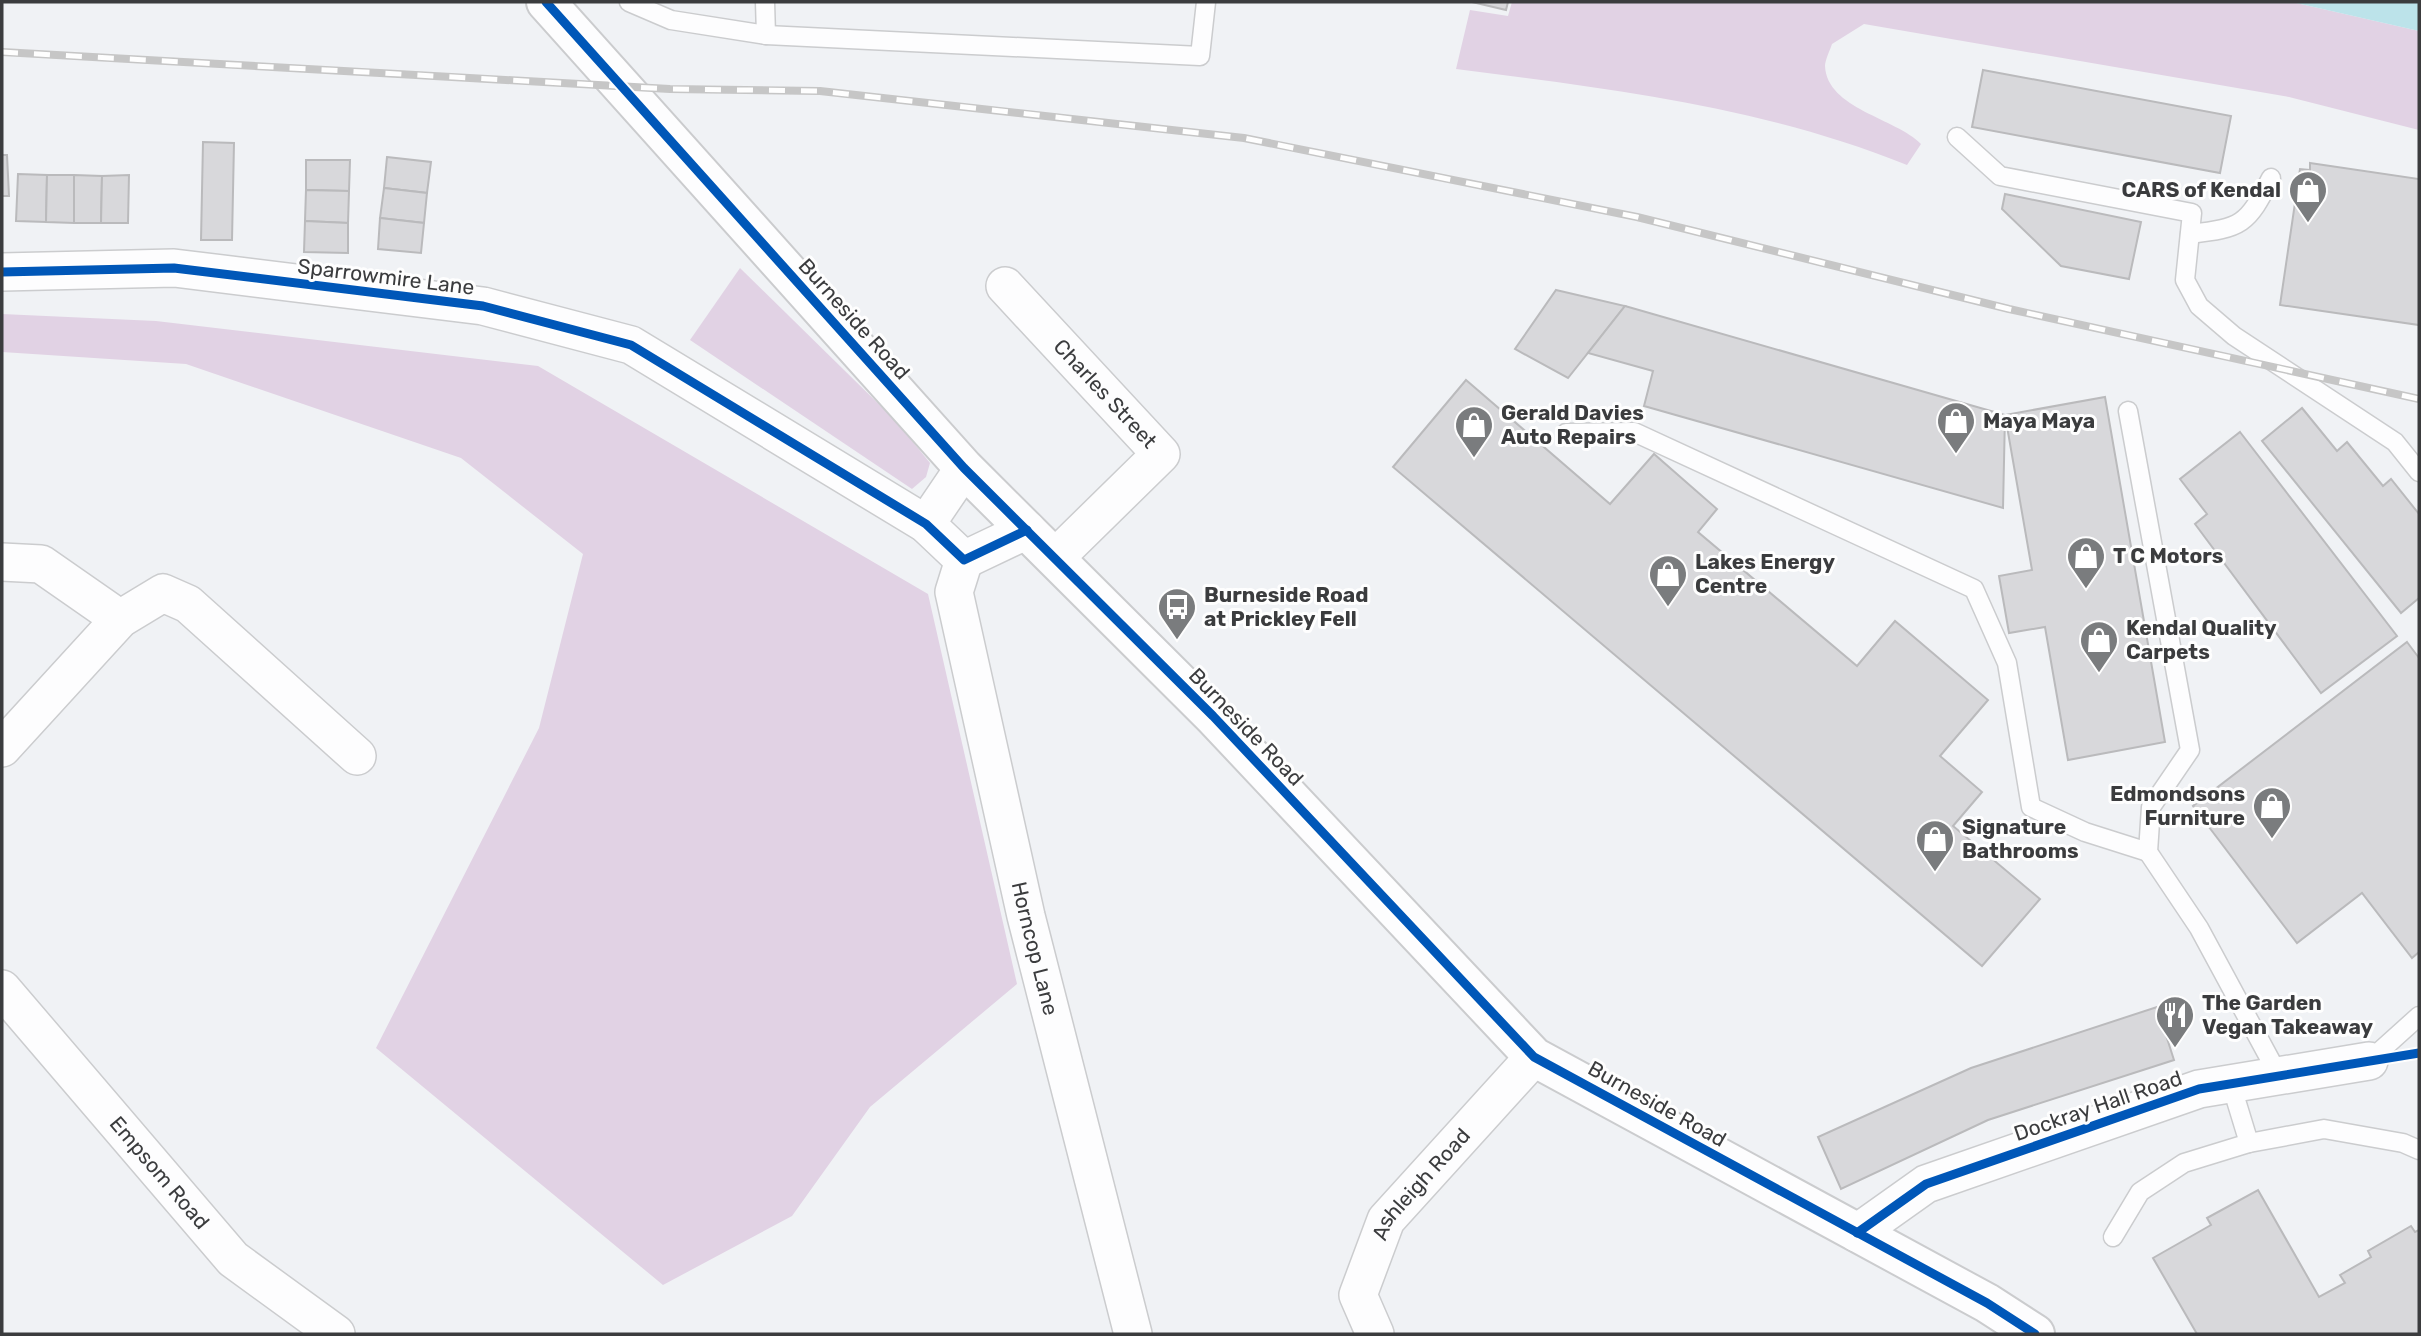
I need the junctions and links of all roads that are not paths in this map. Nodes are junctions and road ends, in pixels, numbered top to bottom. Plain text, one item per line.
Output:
1 (629, 2) edge
2 (765, 2) edge
3 (1206, 2) edge
4 (552, 3) edge
5 (766, 35) junction
6 (1957, 137) dead end
7 (2271, 178) dead end
8 (2190, 234) junction
9 (2, 272) edge
10 (1005, 286) dead end
11 (2128, 411) dead end
12 (1566, 433) dead end
13 (964, 468) junction
14 (2419, 472) edge
15 (926, 524) junction
16 (1027, 530) junction
17 (1055, 558) junction
18 (964, 560) junction
19 (2, 562) edge
20 (120, 619) junction
21 (2, 748) edge
22 (357, 756) dead end
23 (2148, 852) junction
24 (2, 989) edge
25 (2419, 1016) edge
26 (1534, 1056) junction
27 (2369, 1061) joint
28 (2279, 1076) junction
29 (2231, 1084) junction
30 (2249, 1143) junction
31 (2419, 1150) edge
32 (1857, 1233) junction
33 (2113, 1237) dead end
34 (336, 1334) edge
35 (1133, 1334) edge
36 (1375, 1334) edge
37 (2035, 1334) edge

1 - 5 lane
2 - 5 lane
3 - 5 lane
4 - 13 street, Burneside Road
6 - 8 lane
7 - 8 lane
8 - 14 lane
9 - 15 street, Sparrowmire Lane
10 - 17 street, Charles Street
11 - 23 lane
12 - 23 lane
13 - 15 street
13 - 16 street, Burneside Road
15 - 18 street, Sparrowmire Lane
16 - 17 street, Burneside Road
16 - 18 street
17 - 26 street, Burneside Road
18 - 35 street, Horncop Lane
19 - 20 street
20 - 21 street
20 - 22 street
23 - 28 lane
24 - 34 street, Empsom Road
25 - 27 lane
26 - 32 street, Burneside Road
26 - 36 street, Ashleigh Road
27 - 28 street, Dockray Hall Road
28 - 29 street, Dockray Hall Road
29 - 30 lane
29 - 32 street, Dockray Hall Road
30 - 31 lane
30 - 33 lane
32 - 37 street, Burneside Road

